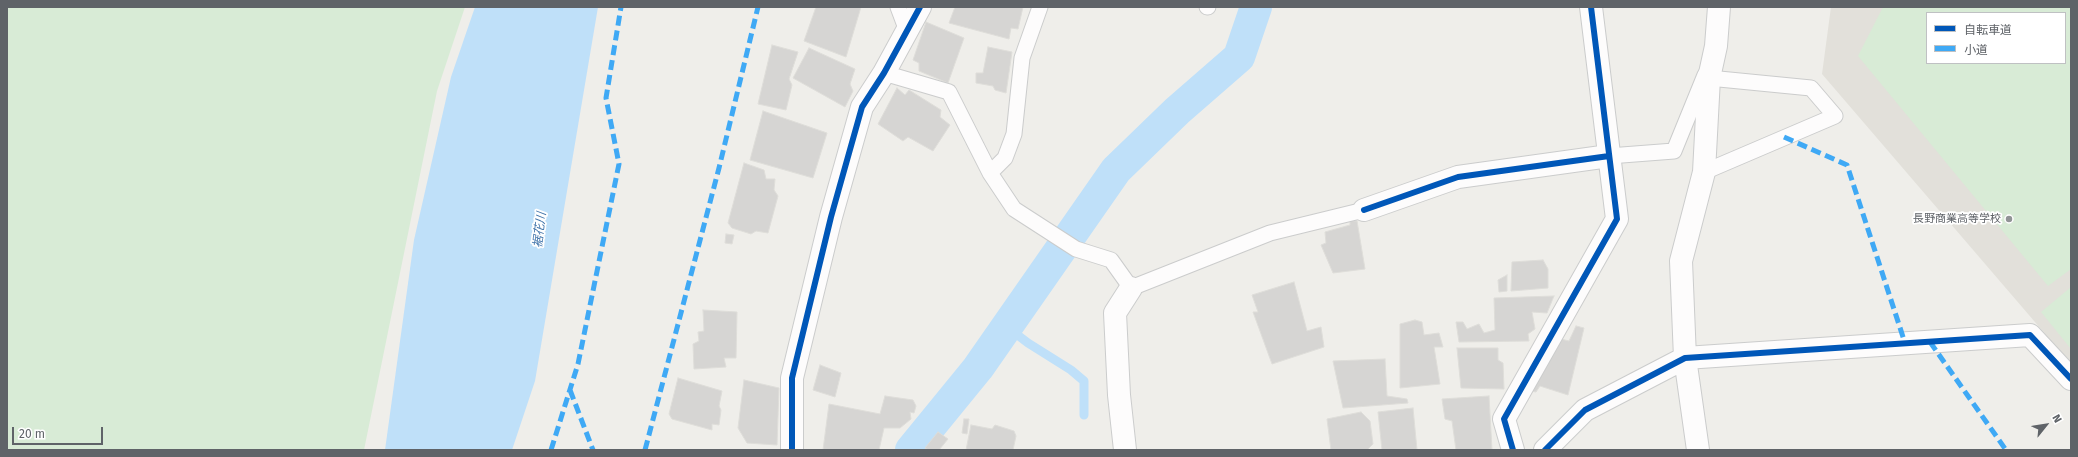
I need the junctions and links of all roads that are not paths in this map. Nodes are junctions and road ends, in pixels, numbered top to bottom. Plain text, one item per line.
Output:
1 (898, 7) edge
2 (920, 7) edge
3 (1040, 7) edge
4 (1591, 7) edge
5 (1719, 7) edge
6 (907, 31) junction
7 (1716, 46) junction
8 (884, 73) junction
9 (1709, 78) junction
10 (1609, 156) junction
11 (1704, 172) junction
12 (990, 173) junction
13 (1364, 210) joint
14 (1131, 288) junction
15 (1685, 358) junction
16 (2071, 378) edge
17 (792, 450) edge
18 (1125, 450) edge
19 (1513, 450) edge
20 (1545, 450) edge
21 (1698, 450) edge

1 - 6 lane
2 - 6 street
3 - 12 lane
4 - 10 street
5 - 7 street
6 - 8 street
7 - 9 street
7 - 10 lane
8 - 12 lane
8 - 17 street
9 - 11 street
9 - 11 lane
10 - 13 street
10 - 19 street
11 - 15 street
12 - 14 lane
13 - 14 lane
14 - 18 street
15 - 16 street
15 - 20 street
15 - 21 street

